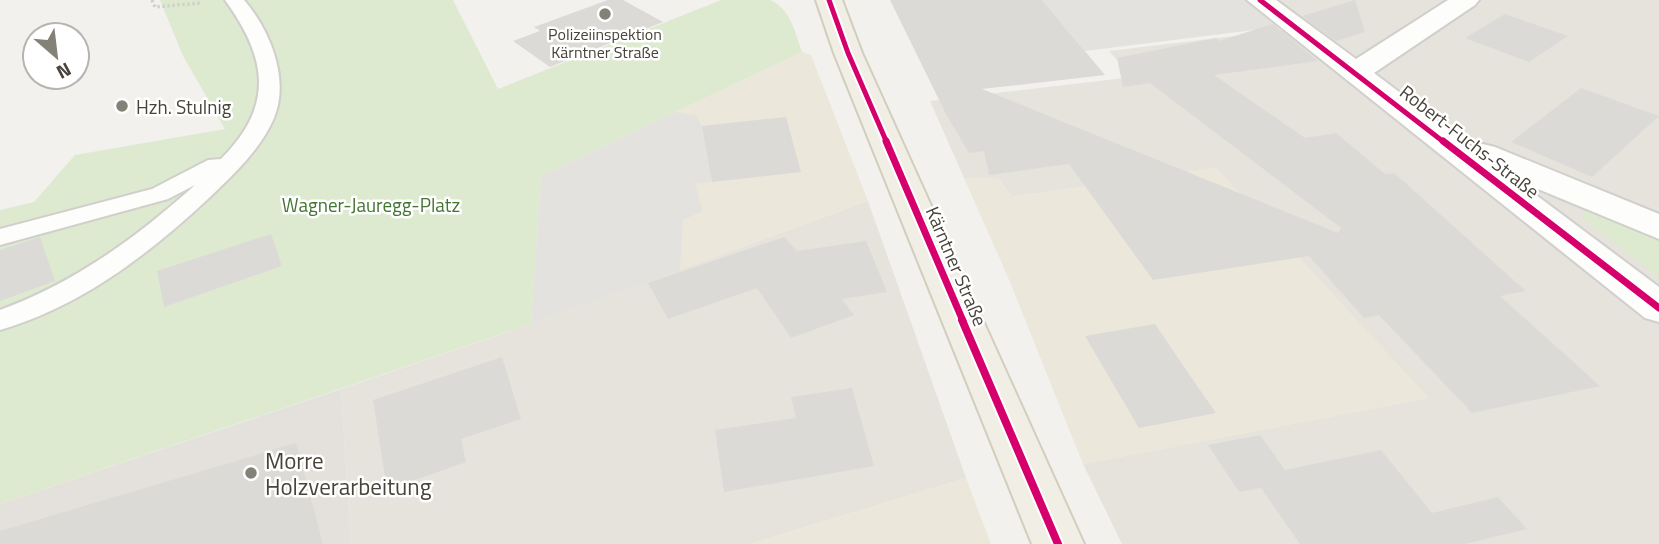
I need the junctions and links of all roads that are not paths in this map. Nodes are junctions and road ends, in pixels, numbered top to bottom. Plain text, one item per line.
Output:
1 (829, 0) edge
2 (1260, 0) edge
3 (1466, 0) edge
4 (236, 2) edge
5 (1356, 72) junction
6 (1439, 136) junction
7 (245, 148) junction
8 (1659, 227) edge
9 (0, 237) edge
10 (1659, 308) edge
11 (0, 320) edge
12 (1058, 544) edge

1 - 12 main road, Kärntner Straße
2 - 5 street, Robert-Fuchs-Straße
3 - 5 street
4 - 7 lane
5 - 6 street, Robert-Fuchs-Straße
6 - 8 street
6 - 10 street, Robert-Fuchs-Straße
7 - 9 lane
7 - 11 lane

